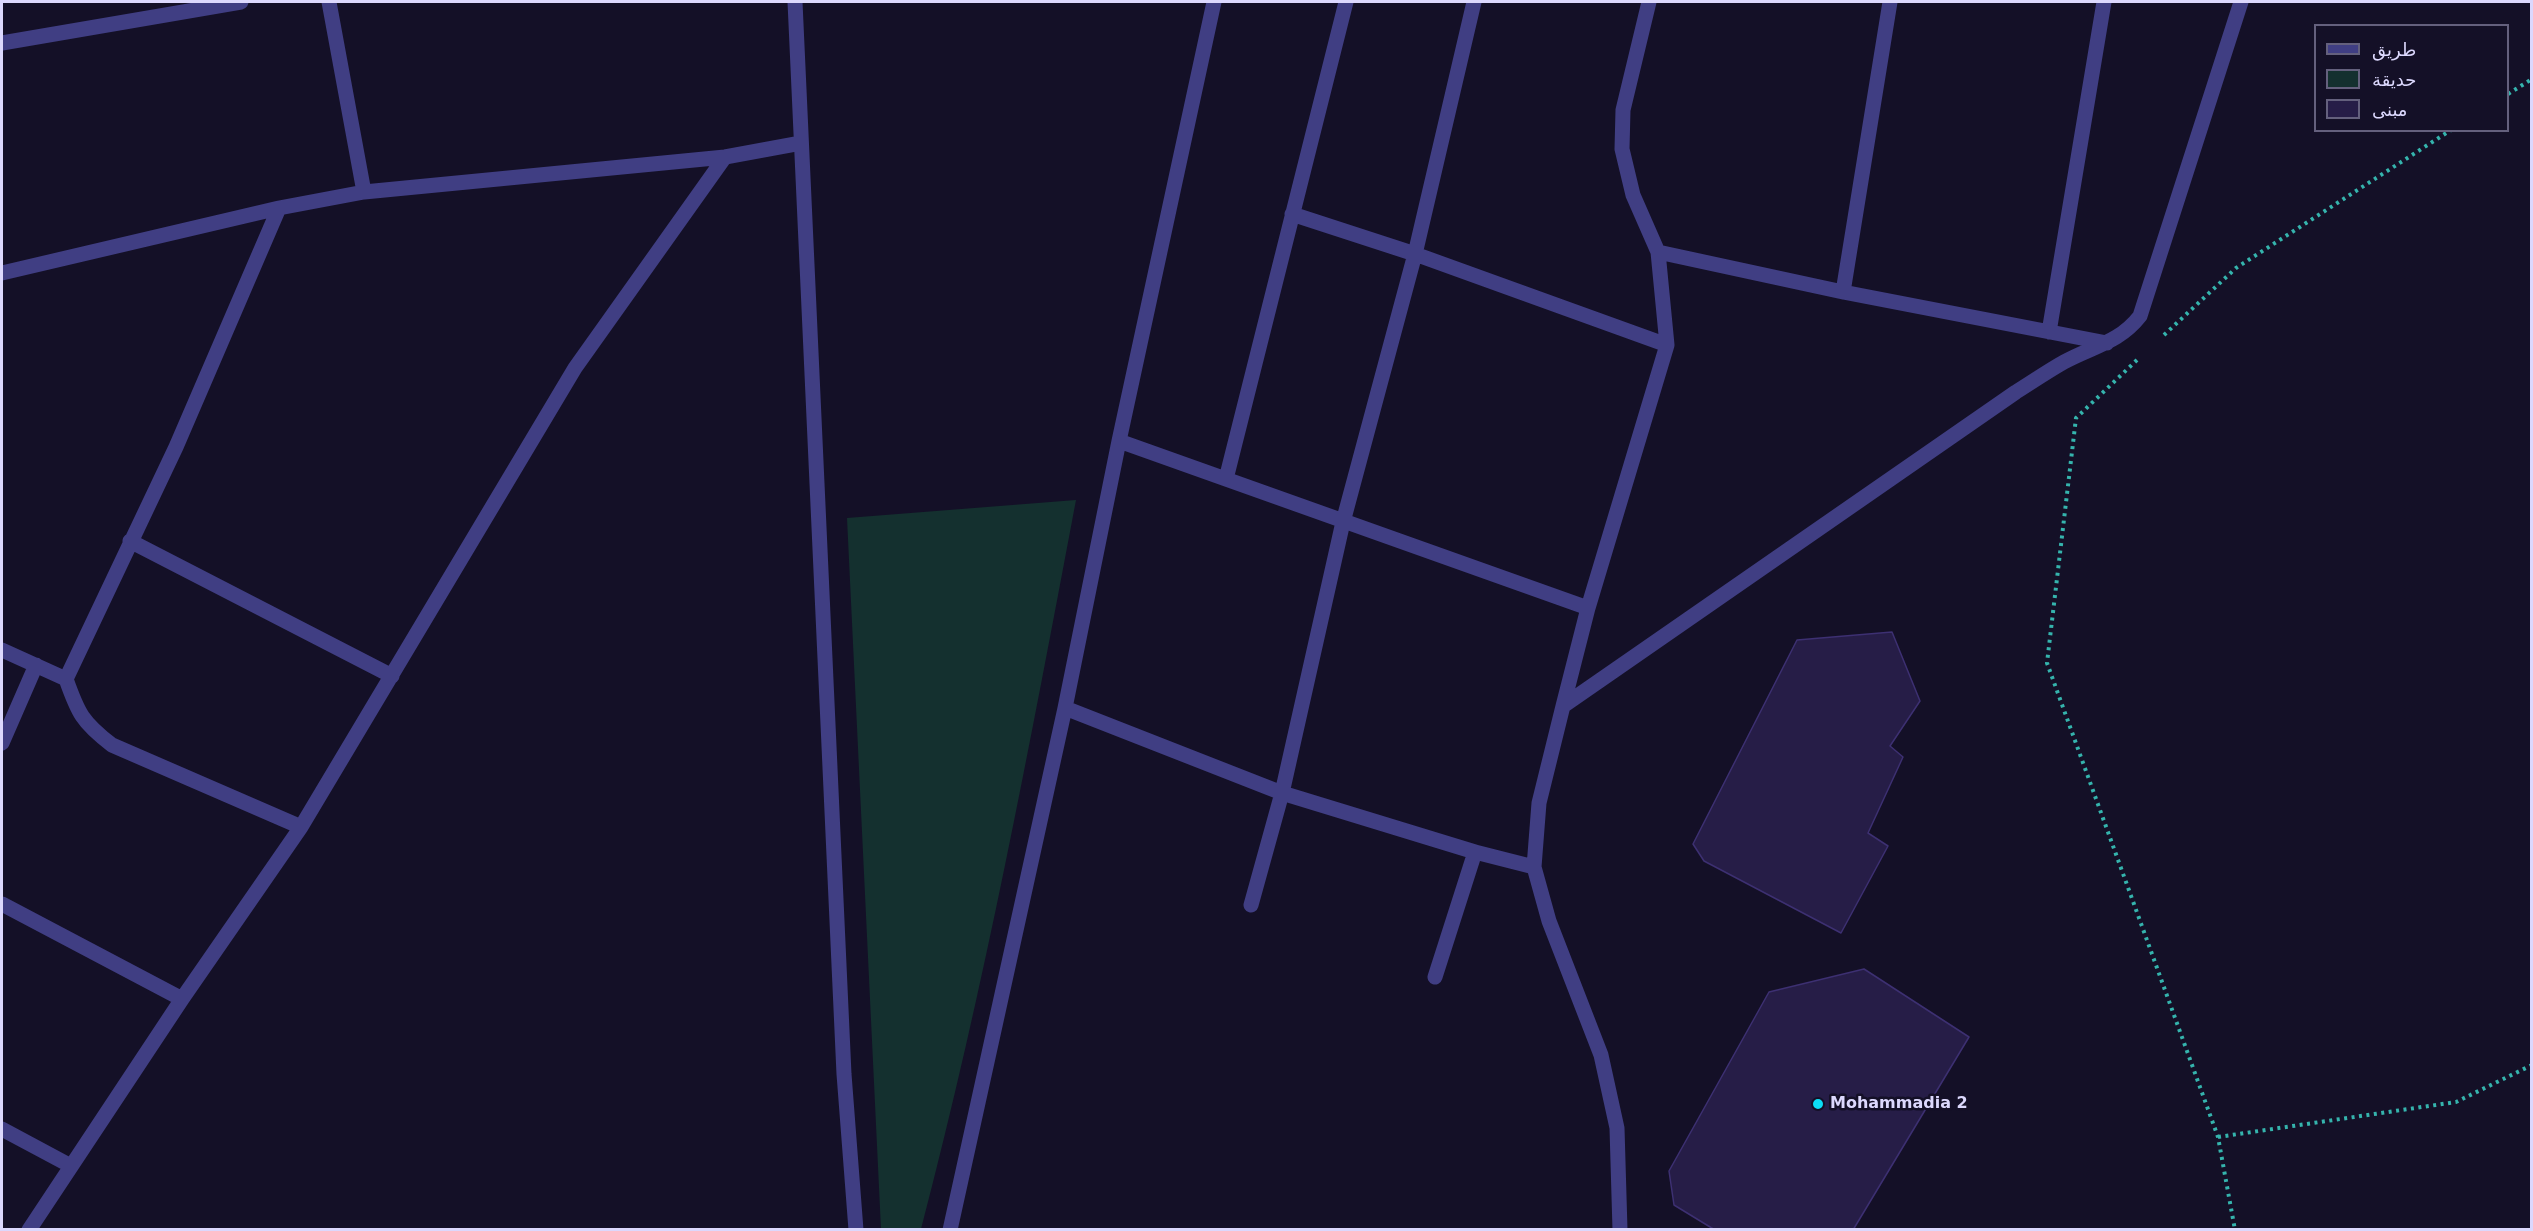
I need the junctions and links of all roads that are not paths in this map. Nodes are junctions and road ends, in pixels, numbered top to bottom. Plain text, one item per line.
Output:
1 (241, 2) edge
2 (329, 2) edge
3 (795, 2) edge
4 (1214, 2) edge
5 (1346, 2) edge
6 (1474, 2) edge
7 (1649, 2) edge
8 (1890, 2) edge
9 (2104, 2) edge
10 (2241, 2) edge
11 (2, 43) edge
12 (801, 143) junction
13 (725, 157) junction
14 (364, 192) junction
15 (279, 208) junction
16 (1292, 214) junction
17 (1658, 252) junction
18 (1415, 254) junction
19 (2, 273) edge
20 (1843, 292) junction
21 (2049, 332) junction
22 (2108, 343) junction
23 (1667, 345) junction
24 (1119, 441) junction
25 (1226, 480) junction
26 (1343, 522) junction
27 (130, 542) junction
28 (1588, 608) junction
29 (2, 650) edge
30 (36, 665) junction
31 (392, 676) junction
32 (66, 679) junction
33 (1563, 706) junction
34 (1065, 708) junction
35 (2, 743) edge
36 (1282, 793) junction
37 (301, 827) junction
38 (1475, 852) junction
39 (1534, 867) junction
40 (2, 904) edge
41 (1251, 905) dead end
42 (1435, 976) dead end
43 (182, 999) junction
44 (2, 1129) edge
45 (71, 1166) junction
46 (1625, 1227) edge
47 (29, 1230) edge
48 (856, 1230) edge
49 (950, 1230) edge

1 - 11 street
2 - 14 street
3 - 12 street
4 - 24 street
5 - 16 street
6 - 18 street
7 - 17 street
8 - 20 street
9 - 21 street
10 - 22 street
12 - 13 street
12 - 48 street
13 - 14 street
13 - 31 street
14 - 15 street
15 - 19 street
15 - 27 street
16 - 18 street
16 - 25 street
17 - 20 street
17 - 23 street
18 - 23 street
18 - 26 street
20 - 21 street
21 - 22 street
22 - 33 street
23 - 28 street
24 - 25 street
24 - 34 street
25 - 26 street
26 - 28 street
26 - 36 street
27 - 31 street
27 - 32 street
28 - 33 street
29 - 30 street
30 - 32 street
30 - 35 street
31 - 37 street
32 - 37 street
33 - 39 street
34 - 36 street
34 - 49 street
36 - 38 street
36 - 41 street
37 - 43 street
38 - 39 street
38 - 42 street
39 - 46 street
40 - 43 street
43 - 45 street
44 - 45 street
45 - 47 street

